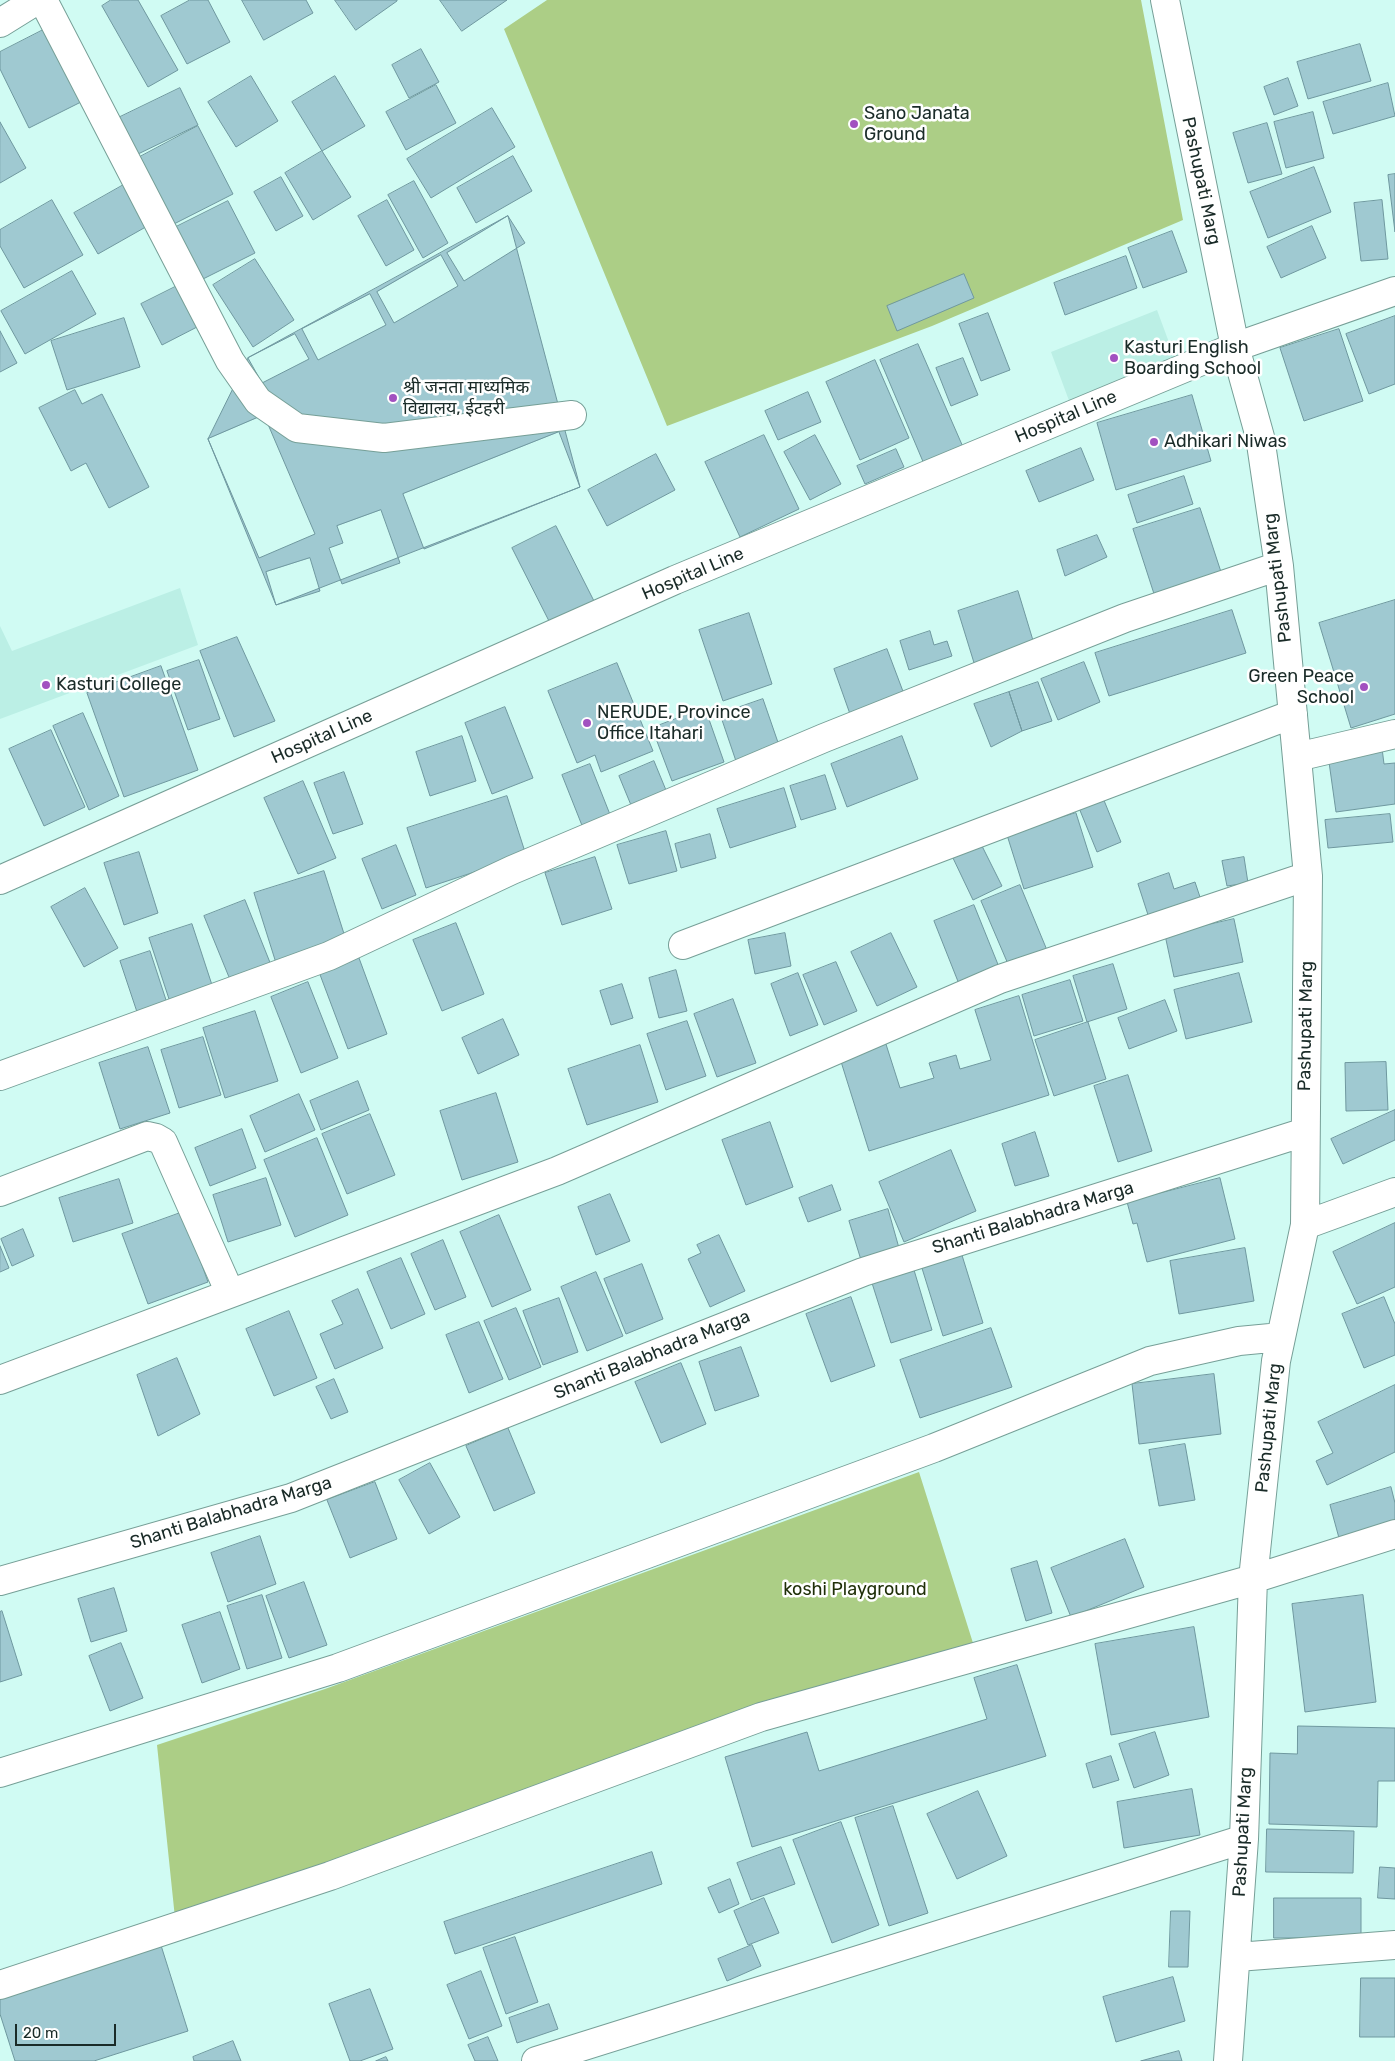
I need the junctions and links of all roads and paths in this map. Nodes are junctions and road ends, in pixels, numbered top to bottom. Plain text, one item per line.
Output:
1 (37, 0) edge
2 (43, 0) edge
3 (1165, 0) edge
4 (0, 23) edge
5 (1395, 291) edge
6 (1235, 346) junction
7 (572, 415) dead end
8 (1279, 566) junction
9 (1293, 714) junction
10 (1395, 734) edge
11 (1297, 757) junction
12 (1308, 876) junction
13 (0, 880) edge
14 (682, 945) dead end
15 (0, 1076) edge
16 (1305, 1132) junction
17 (0, 1192) edge
18 (1395, 1192) edge
19 (1305, 1225) junction
20 (230, 1293) junction
21 (1281, 1337) junction
22 (0, 1380) edge
23 (1395, 1534) edge
24 (1253, 1579) junction
25 (0, 1581) edge
26 (0, 1772) edge
27 (1244, 1839) junction
28 (1395, 1945) edge
29 (1236, 1957) junction
30 (0, 1985) edge
31 (536, 2061) edge
32 (1228, 2061) edge

1 - 4 street
2 - 7 street
3 - 6 street, Pashupati Marg
5 - 6 street, Hospital Line
6 - 8 street, Pashupati Marg
6 - 13 street, Hospital Line
8 - 9 street, Pashupati Marg
8 - 15 street
9 - 11 street, Pashupati Marg
9 - 14 street
10 - 11 street
11 - 12 street, Pashupati Marg
12 - 16 street, Pashupati Marg
12 - 20 street
16 - 19 street, Pashupati Marg
16 - 25 street, Shanti Balabhadra Marga
17 - 20 street
18 - 19 street
19 - 21 street, Pashupati Marg
20 - 22 street
21 - 24 street, Pashupati Marg
21 - 26 street
23 - 24 street
24 - 27 street, Pashupati Marg
24 - 30 street
27 - 29 street, Pashupati Marg
27 - 31 street
28 - 29 street
29 - 32 street, Pashupati Marg

